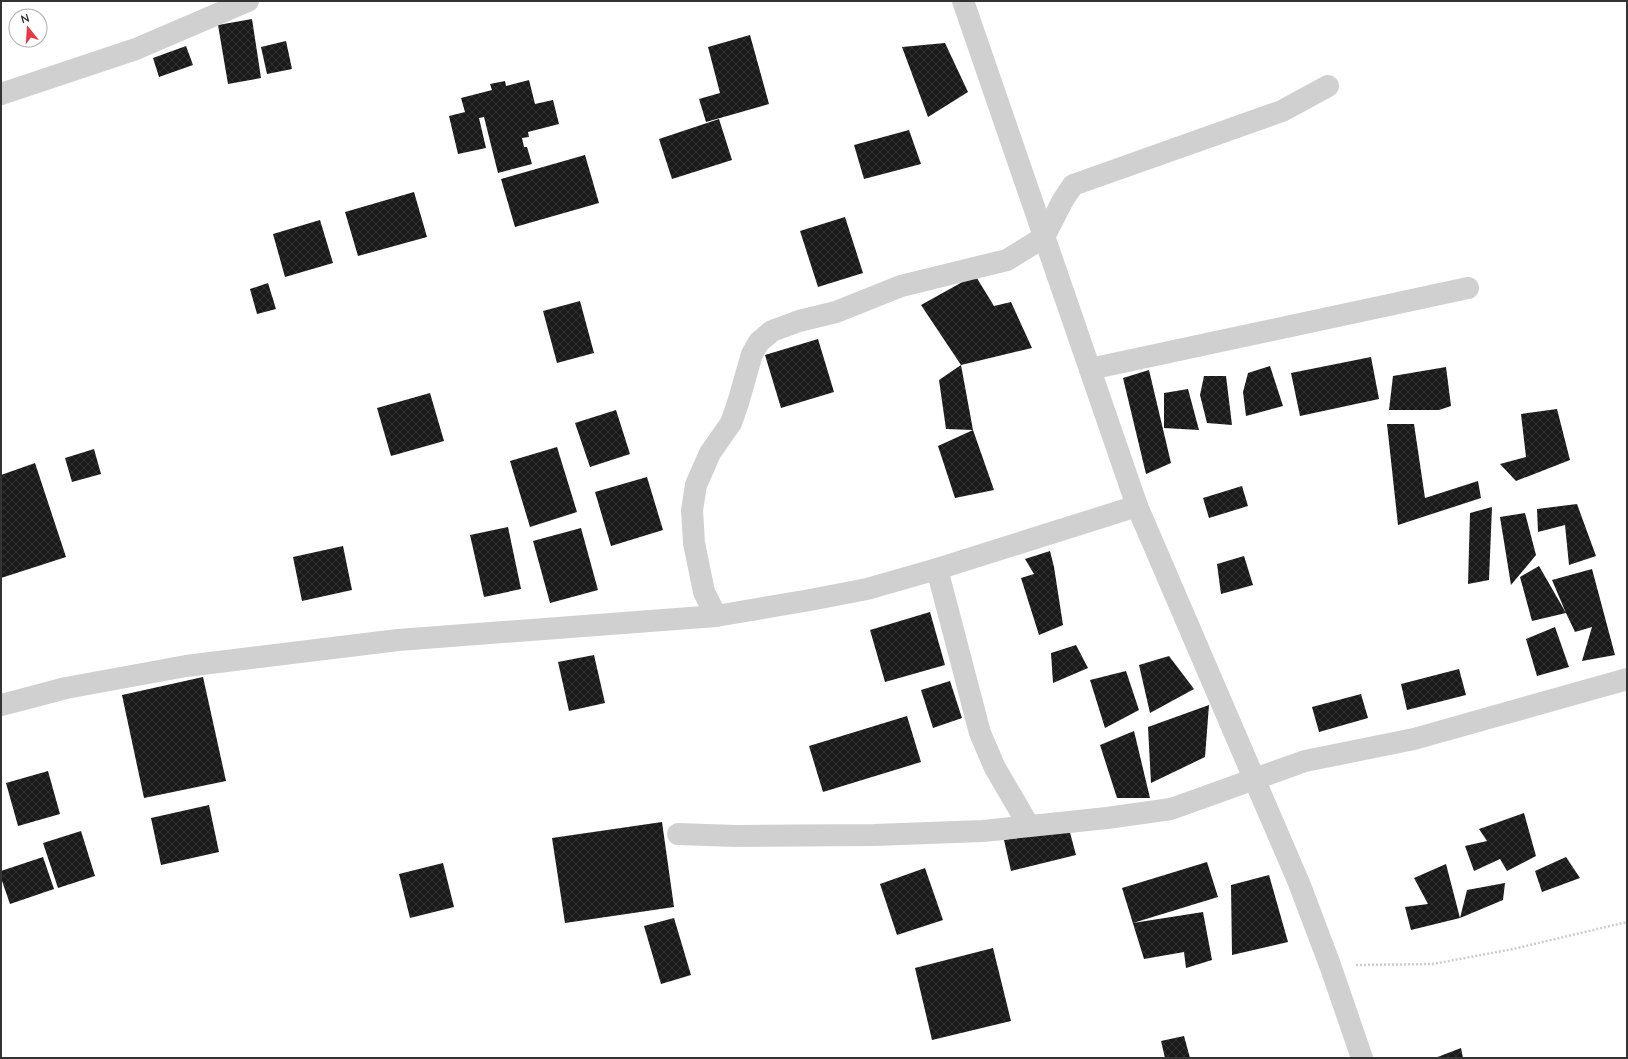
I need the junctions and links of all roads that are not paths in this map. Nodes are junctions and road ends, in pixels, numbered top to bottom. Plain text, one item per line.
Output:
1 (248, 1) edge
2 (963, 1) edge
3 (1328, 86) dead end
4 (1, 94) edge
5 (1044, 237) junction
6 (1468, 288) dead end
7 (1090, 369) junction
8 (1137, 506) junction
9 (937, 569) junction
10 (716, 616) junction
11 (1627, 679) edge
12 (1, 705) edge
13 (1253, 779) junction
14 (1029, 826) junction
15 (678, 834) dead end
16 (1362, 1058) edge

1 - 4 street
2 - 5 street
3 - 5 street
5 - 7 street
5 - 10 street
6 - 7 street
7 - 8 street
8 - 9 street
8 - 13 street
9 - 10 street
9 - 14 street
10 - 12 street
11 - 13 street
13 - 14 street
13 - 16 street
14 - 15 street

